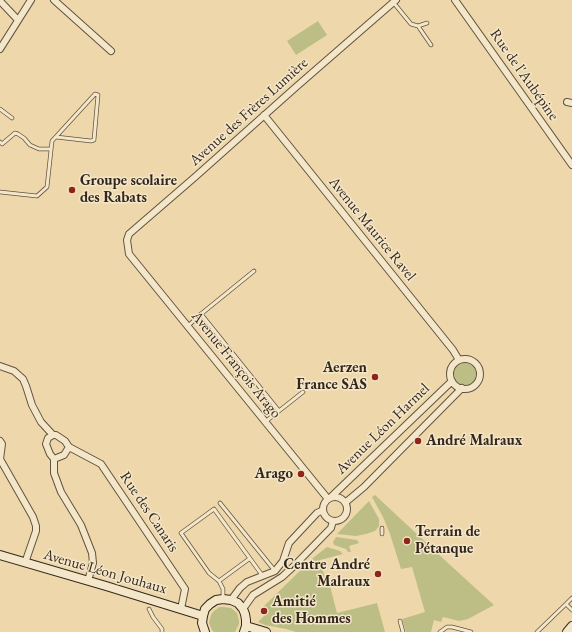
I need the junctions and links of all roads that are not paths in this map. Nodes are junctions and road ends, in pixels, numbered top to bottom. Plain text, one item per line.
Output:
1 (31, 0) edge
2 (54, 0) edge
3 (455, 0) edge
4 (0, 1) edge
5 (394, 1) edge
6 (18, 20) junction
7 (427, 23) dead end
8 (418, 26) junction
9 (431, 45) dead end
10 (0, 49) edge
11 (111, 51) dead end
12 (0, 109) edge
13 (264, 115) junction
14 (12, 118) dead end
15 (56, 137) junction
16 (0, 142) edge
17 (51, 149) junction
18 (572, 165) edge
19 (0, 192) edge
20 (127, 246) joint
21 (254, 271) dead end
22 (201, 314) junction
23 (188, 326) junction
24 (459, 360) junction
25 (0, 366) edge
26 (452, 381) junction
27 (462, 388) junction
28 (302, 392) dead end
29 (280, 411) junction
30 (265, 422) junction
31 (53, 435) junction
32 (0, 441) edge
33 (68, 448) junction
34 (54, 459) junction
35 (330, 498) junction
36 (346, 502) junction
37 (220, 503) dead end
38 (323, 510) junction
39 (333, 521) junction
40 (382, 528) dead end
41 (382, 534) dead end
42 (0, 557) edge
43 (249, 559) junction
44 (25, 563) junction
45 (275, 571) junction
46 (262, 576) junction
47 (88, 581) junction
48 (219, 581) junction
49 (572, 598) edge
50 (227, 599) junction
51 (566, 604) junction
52 (149, 609) dead end
53 (181, 609) junction
54 (243, 609) junction
55 (572, 610) edge
56 (203, 616) junction
57 (400, 621) dead end
58 (572, 626) edge
59 (245, 629) edge
60 (162, 632) edge
61 (205, 632) edge
62 (266, 632) edge
63 (403, 632) edge
64 (440, 632) edge
65 (471, 632) edge
66 (537, 632) edge
67 (567, 632) edge

1 - 6 street
2 - 11 street
3 - 18 street, Rue de l'Aubépine
4 - 6 street
5 - 8 lane
5 - 13 street, Avenue des Frères Lumière
6 - 10 street
7 - 8 lane
8 - 9 lane
12 - 14 lane
13 - 20 street, Avenue des Frères Lumière
13 - 24 street, Avenue Maurice Ravel
15 - 15 lane
15 - 17 lane
16 - 17 lane
17 - 19 lane
20 - 23 street, Avenue François Arago
21 - 22 lane
22 - 23 lane
22 - 29 lane
23 - 30 street, Avenue François Arago
24 - 26 street
24 - 27 street
25 - 31 street
26 - 27 street
26 - 35 street, Avenue Léon Harmel
27 - 36 street, Avenue Léon Harmel
28 - 29 lane
29 - 30 lane
30 - 35 street, Avenue François Arago
31 - 33 street
31 - 34 street
32 - 44 street
33 - 34 street
33 - 53 street, Rue des Canaris
34 - 47 street
35 - 36 street
35 - 38 street
36 - 39 street
37 - 45 lane
38 - 39 street
38 - 45 street
39 - 54 street
40 - 41 lane
42 - 44 street, Avenue Léon Jouhaux
43 - 46 lane
43 - 48 lane
43 - 48 lane
44 - 47 street, Avenue Léon Jouhaux
45 - 46 street
46 - 50 street
47 - 53 street, Avenue Léon Jouhaux
48 - 50 lane
49 - 51 lane
50 - 54 street
50 - 56 street
51 - 55 lane
51 - 66 lane
52 - 60 lane
53 - 56 street, Avenue Léon Jouhaux
54 - 59 street
56 - 61 street
57 - 63 lane
58 - 67 street
59 - 62 street
64 - 65 lane

